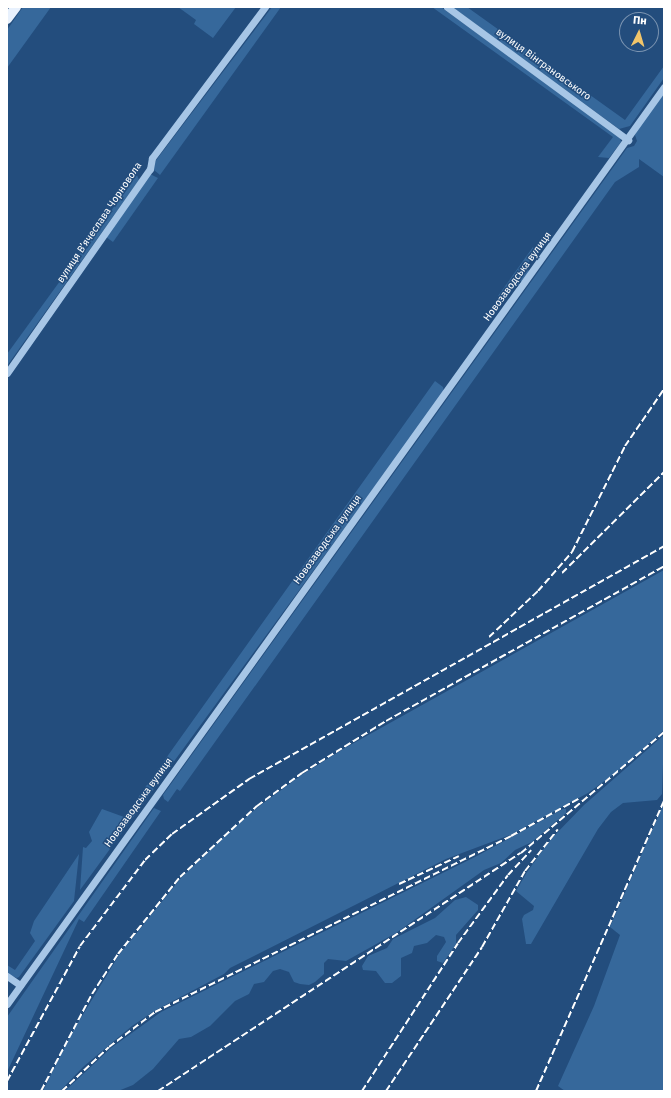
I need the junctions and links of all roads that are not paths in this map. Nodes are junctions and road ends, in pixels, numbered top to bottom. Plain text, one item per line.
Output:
1 (16, 7) edge
2 (265, 7) edge
3 (447, 7) edge
4 (7, 19) edge
5 (664, 87) edge
6 (628, 140) junction
7 (7, 373) edge
8 (7, 976) edge
9 (20, 985) junction
10 (7, 1004) edge

1 - 4 main road
2 - 7 street, вулиця Вʼячеслава Чорновола
3 - 6 street, вулиця Вінграновського
5 - 6 street, Новозаводська вулиця
6 - 9 street, Новозаводська вулиця
8 - 9 street
9 - 10 street, Новозаводська вулиця

